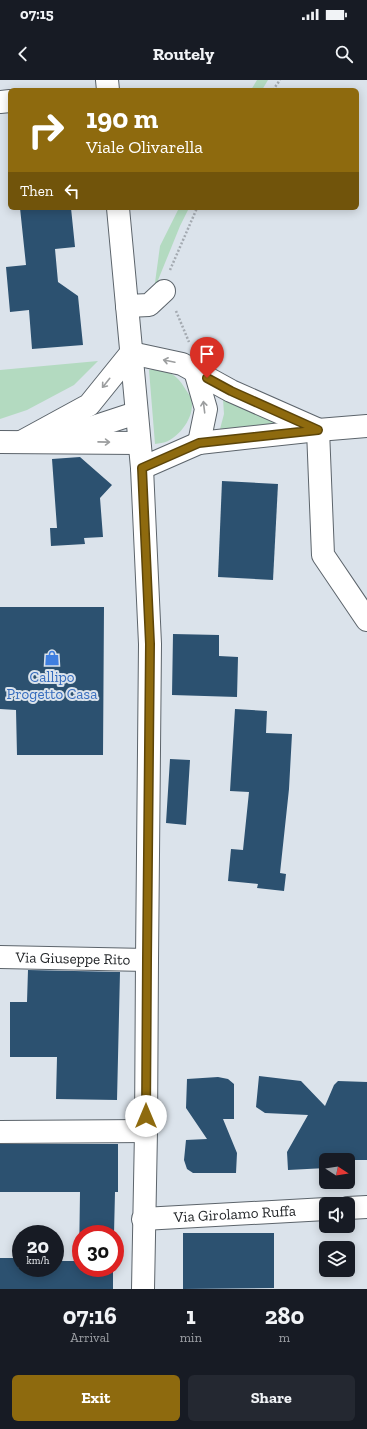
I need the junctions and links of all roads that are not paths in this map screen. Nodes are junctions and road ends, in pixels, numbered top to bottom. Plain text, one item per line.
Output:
1 (118, 210) edge
2 (164, 291) dead end
3 (126, 306) junction
4 (131, 353) junction
5 (195, 371) junction
6 (136, 413) junction
7 (367, 426) edge
8 (318, 430) junction
9 (23, 441) junction
10 (0, 442) edge
11 (50, 442) junction
12 (139, 443) junction
13 (199, 443) junction
14 (142, 468) junction
15 (367, 620) edge
16 (0, 958) edge
17 (147, 960) junction
18 (146, 1131) junction
19 (0, 1132) edge
20 (367, 1207) edge
21 (355, 1208) edge
22 (319, 1209) edge
23 (143, 1219) junction
24 (142, 1289) edge

1 - 3 street
2 - 3 street
3 - 4 street
5 -> 4 street
4 - 6 street
4 -> 9 street
5 - 8 street
13 -> 5 street
6 - 11 street
6 - 12 street
7 - 8 street
8 - 13 street
8 - 15 street
9 - 10 street
9 - 11 street
11 -> 12 street
12 - 14 street
13 - 14 street
14 - 17 street
16 - 17 street, Via Giuseppe Rito
17 - 18 street
18 - 19 street
18 - 23 street
20 - 21 street
22 - 23 street, Via Girolamo Ruffa
23 - 24 street

